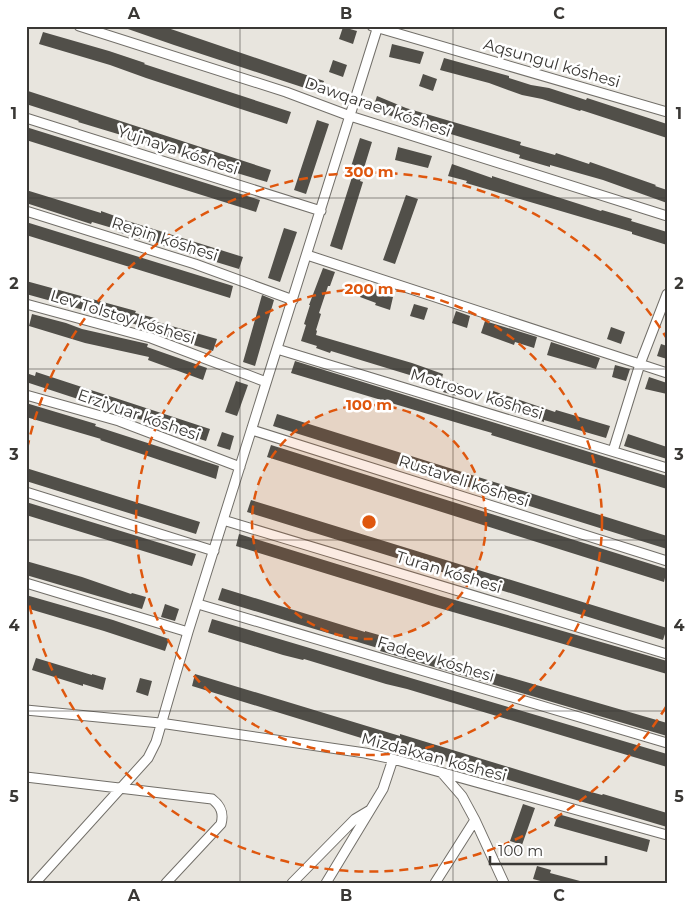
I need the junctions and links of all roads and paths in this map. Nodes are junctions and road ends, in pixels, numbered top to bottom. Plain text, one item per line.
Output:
1 (79, 26) edge
2 (376, 27) edge
3 (667, 112) edge
4 (350, 116) junction
5 (26, 118) edge
6 (321, 211) junction
7 (26, 212) edge
8 (667, 216) edge
9 (307, 255) junction
10 (667, 294) edge
11 (293, 300) junction
12 (26, 304) edge
13 (278, 349) junction
14 (640, 364) junction
15 (667, 373) edge
16 (266, 382) junction
17 (26, 394) edge
18 (252, 430) junction
19 (613, 451) junction
20 (240, 467) junction
21 (667, 468) edge
22 (26, 492) edge
23 (224, 520) junction
24 (214, 551) junction
25 (667, 561) edge
26 (26, 582) edge
27 (198, 604) junction
28 (188, 632) junction
29 (667, 654) edge
30 (26, 710) edge
31 (160, 723) junction
32 (667, 743) edge
33 (393, 759) junction
34 (442, 773) junction
35 (26, 776) edge
36 (123, 788) junction
37 (371, 809) junction
38 (475, 820) junction
39 (667, 835) edge
40 (35, 883) edge
41 (166, 883) edge
42 (292, 883) edge
43 (326, 883) edge
44 (435, 883) edge
45 (504, 883) edge

1 - 4 street, Dawqaraev kóshesi
2 - 3 street, Aqsungul kóshesi
2 - 4 street
4 - 6 street
4 - 8 street, Dawqaraev kóshesi
5 - 6 street, Yujnaya kóshesi
6 - 9 street
7 - 11 street, Repin kóshesi
9 - 11 street
9 - 14 street
10 - 14 street
11 - 13 street
12 - 16 street, Lev Tolstoy kóshesi
13 - 16 street
13 - 19 street, Motrosov kóshesi
14 - 15 street
14 - 19 street
16 - 18 street
17 - 20 street, Erziyuar kóshesi
18 - 20 street
18 - 25 street, Rustaveli kóshesi
19 - 21 street, Motrosov kóshesi
20 - 23 street
22 - 24 street
23 - 24 street
23 - 29 street, Turan kóshesi
24 - 27 street
26 - 28 street
27 - 28 street
27 - 32 street, Fadeev kóshesi
28 - 31 street
30 - 31 street, Mizdakxan kóshesi
31 - 33 street, Mizdakxan kóshesi
31 - 36 street
33 - 34 street, Mizdakxan kóshesi
33 - 37 street
34 - 38 street
34 - 39 street, Mizdakxan kóshesi
35 - 36 street
36 - 40 street
36 - 41 street
37 - 42 street
37 - 43 street
38 - 44 street
38 - 45 street

